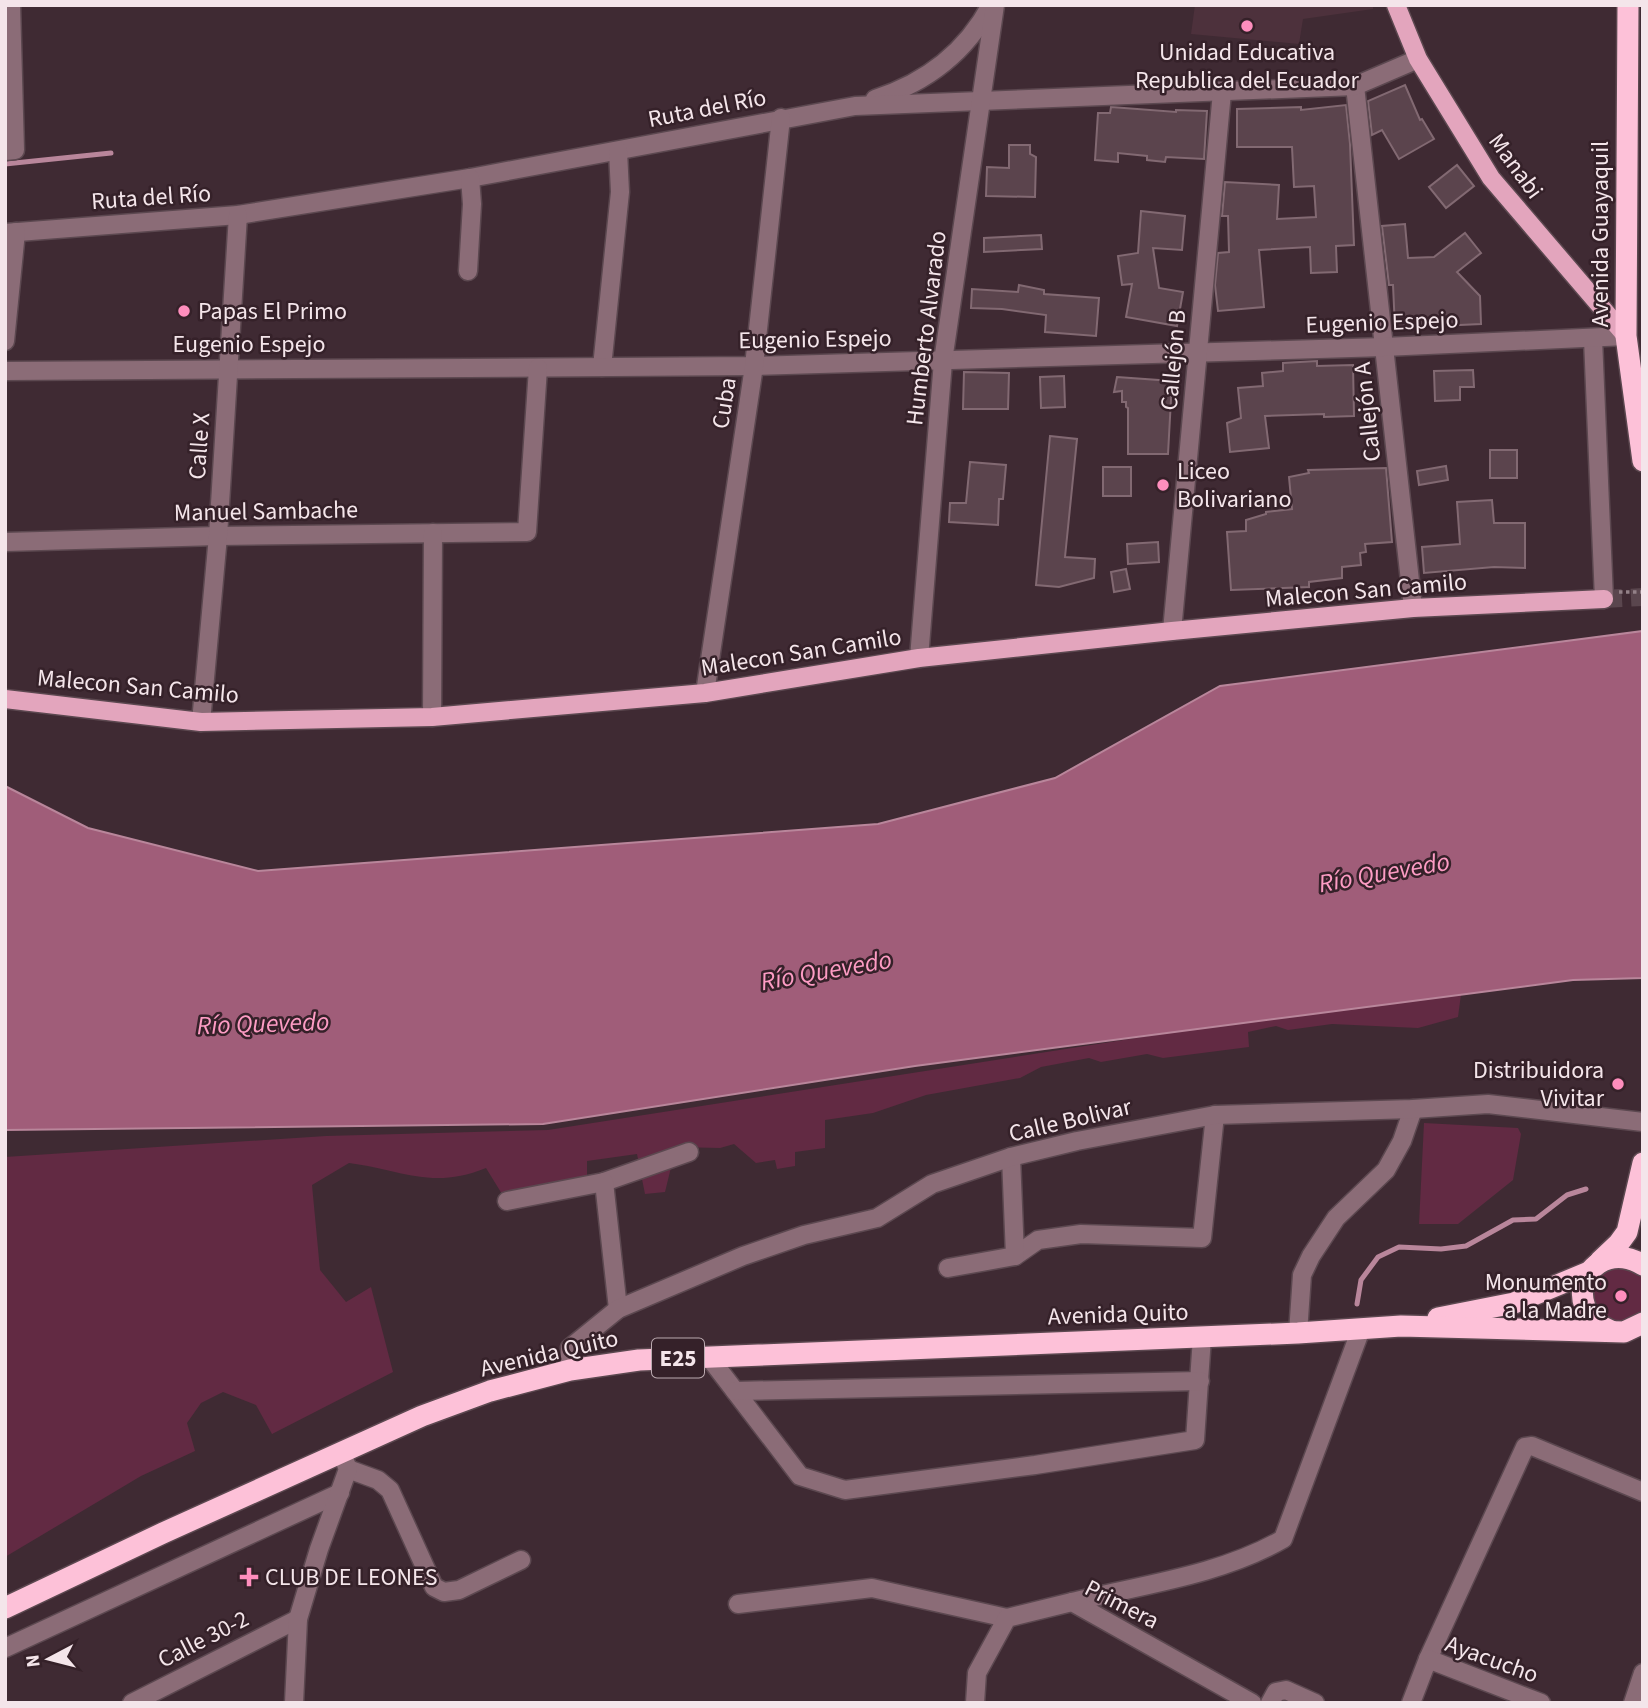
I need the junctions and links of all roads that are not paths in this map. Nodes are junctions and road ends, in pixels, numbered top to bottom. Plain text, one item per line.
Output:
1 (11, 5) edge
2 (993, 5) edge
3 (1396, 5) edge
4 (1628, 5) edge
5 (9, 48) edge
6 (1418, 59) junction
7 (1355, 86) junction
8 (1222, 92) junction
9 (982, 100) junction
10 (855, 106) junction
11 (780, 118) junction
12 (5, 151) edge
13 (618, 151) junction
14 (470, 178) junction
15 (238, 215) junction
16 (11, 232) edge
17 (468, 271) dead end
18 (1626, 336) junction
19 (1593, 339) junction
20 (5, 341) edge
21 (1384, 347) junction
22 (1198, 353) junction
23 (943, 361) junction
24 (754, 366) junction
25 (602, 367) junction
26 (538, 368) junction
27 (229, 369) junction
28 (5, 371) edge
29 (1643, 461) edge
30 (433, 533) junction
31 (218, 536) junction
32 (5, 542) edge
33 (1604, 599) joint
34 (1413, 608) junction
35 (1172, 631) junction
36 (919, 658) junction
37 (705, 694) junction
38 (5, 699) edge
39 (432, 717) junction
40 (201, 722) junction
41 (1413, 1109) junction
42 (1215, 1115) junction
43 (1643, 1122) edge
44 (689, 1153) dead end
45 (1011, 1157) junction
46 (1643, 1163) edge
47 (604, 1182) junction
48 (1635, 1196) junction
49 (507, 1201) dead end
50 (1015, 1256) junction
51 (1643, 1264) edge
52 (1594, 1267) junction
53 (948, 1268) dead end
54 (618, 1309) junction
55 (1401, 1326) junction
56 (1641, 1327) edge
57 (1361, 1329) junction
58 (1611, 1331) junction
59 (1298, 1333) junction
60 (1202, 1337) junction
61 (709, 1357) junction
62 (570, 1370) junction
63 (1200, 1381) junction
64 (735, 1391) junction
65 (345, 1461) junction
66 (340, 1493) junction
67 (1643, 1493) edge
68 (521, 1560) dead end
69 (1072, 1602) junction
70 (738, 1604) dead end
71 (5, 1608) edge
72 (1007, 1618) junction
73 (298, 1619) junction
74 (5, 1648) edge
75 (1429, 1660) junction
76 (1643, 1672) edge
77 (131, 1703) edge
78 (294, 1703) edge
79 (975, 1703) edge
80 (1252, 1703) edge
81 (1270, 1703) edge
82 (1315, 1703) edge
83 (1411, 1703) edge
84 (1541, 1703) edge
85 (1633, 1703) edge

1 - 5 street
2 - 9 street, Humberto Alvarado
2 - 10 street
3 - 6 main road, Manabi
4 - 18 highway, Avenida Guayaquil
5 - 12 street
6 - 7 street, Ruta del Río
6 - 18 main road, Manabi
7 - 8 street, Ruta del Río
7 - 21 street, Callejón A
8 - 9 street, Ruta del Río
8 - 22 street, Callejón B
9 - 10 street, Ruta del Río
9 - 23 street, Humberto Alvarado
10 - 11 street, Ruta del Río
11 - 13 street, Ruta del Río
11 - 24 street, Cuba
13 - 14 street, Ruta del Río
13 - 25 street
14 - 15 street, Ruta del Río
14 - 17 street
15 - 16 street, Ruta del Río
15 - 27 street, Calle X
16 - 20 street
18 - 19 street, Eugenio Espejo
18 - 29 highway, Avenida Guayaquil
19 - 21 street, Eugenio Espejo
19 - 33 street
21 - 22 street, Eugenio Espejo
21 - 34 street, Callejón A
22 - 23 street, Eugenio Espejo
22 - 35 street, Callejón B
23 - 24 street, Eugenio Espejo
23 - 36 street, Humberto Alvarado
24 - 25 street, Eugenio Espejo
24 - 37 street, Cuba
25 - 26 street, Eugenio Espejo
26 - 27 street, Eugenio Espejo
26 - 30 street, Manuel Sambache
27 - 28 street, Eugenio Espejo
27 - 31 street, Calle X
30 - 31 street, Manuel Sambache
30 - 39 street
31 - 32 street, Manuel Sambache
31 - 40 street, Calle X
33 - 34 main road, Malecon San Camilo
34 - 35 main road, Malecon San Camilo
35 - 36 main road, Malecon San Camilo
36 - 37 main road, Malecon San Camilo
37 - 39 main road, Malecon San Camilo
38 - 40 main road, Malecon San Camilo
39 - 40 main road, Malecon San Camilo
41 - 42 street, Calle Bolivar
41 - 43 street, Calle Bolivar
41 - 59 street
42 - 45 street, Calle Bolivar
42 - 50 street
44 - 47 street
45 - 50 street
45 - 54 street, Calle Bolivar
46 - 48 highway, E25
47 - 49 street
47 - 54 street
48 - 51 highway, E25
48 - 52 highway, E25
50 - 53 street
51 - 52 highway, E25
52 - 55 highway, Avenida Quito / E25
52 - 58 highway
54 - 62 street, Calle Bolivar
55 - 57 highway, Avenida Quito / E25
55 - 58 highway, Avenida Quito / E25
56 - 58 highway, E25
57 - 59 highway, Avenida Quito / E25
57 - 69 street
59 - 60 highway, Avenida Quito / E25
60 - 61 highway, Avenida Quito / E25
60 - 63 street
61 - 62 highway, Avenida Quito / E25
61 - 64 street
62 - 65 highway, Avenida Quito / E25
63 - 64 street
63 - 64 street
65 - 66 street
65 - 68 street
65 - 71 highway, Avenida Quito / E25
66 - 73 street
66 - 74 street
67 - 75 street
69 - 72 street, Primera
69 - 80 street, Primera
70 - 72 street
72 - 79 street
73 - 77 street, Calle 30-2
73 - 78 street
75 - 83 street, Ayacucho
75 - 84 street, Ayacucho
76 - 85 street
81 - 82 street

